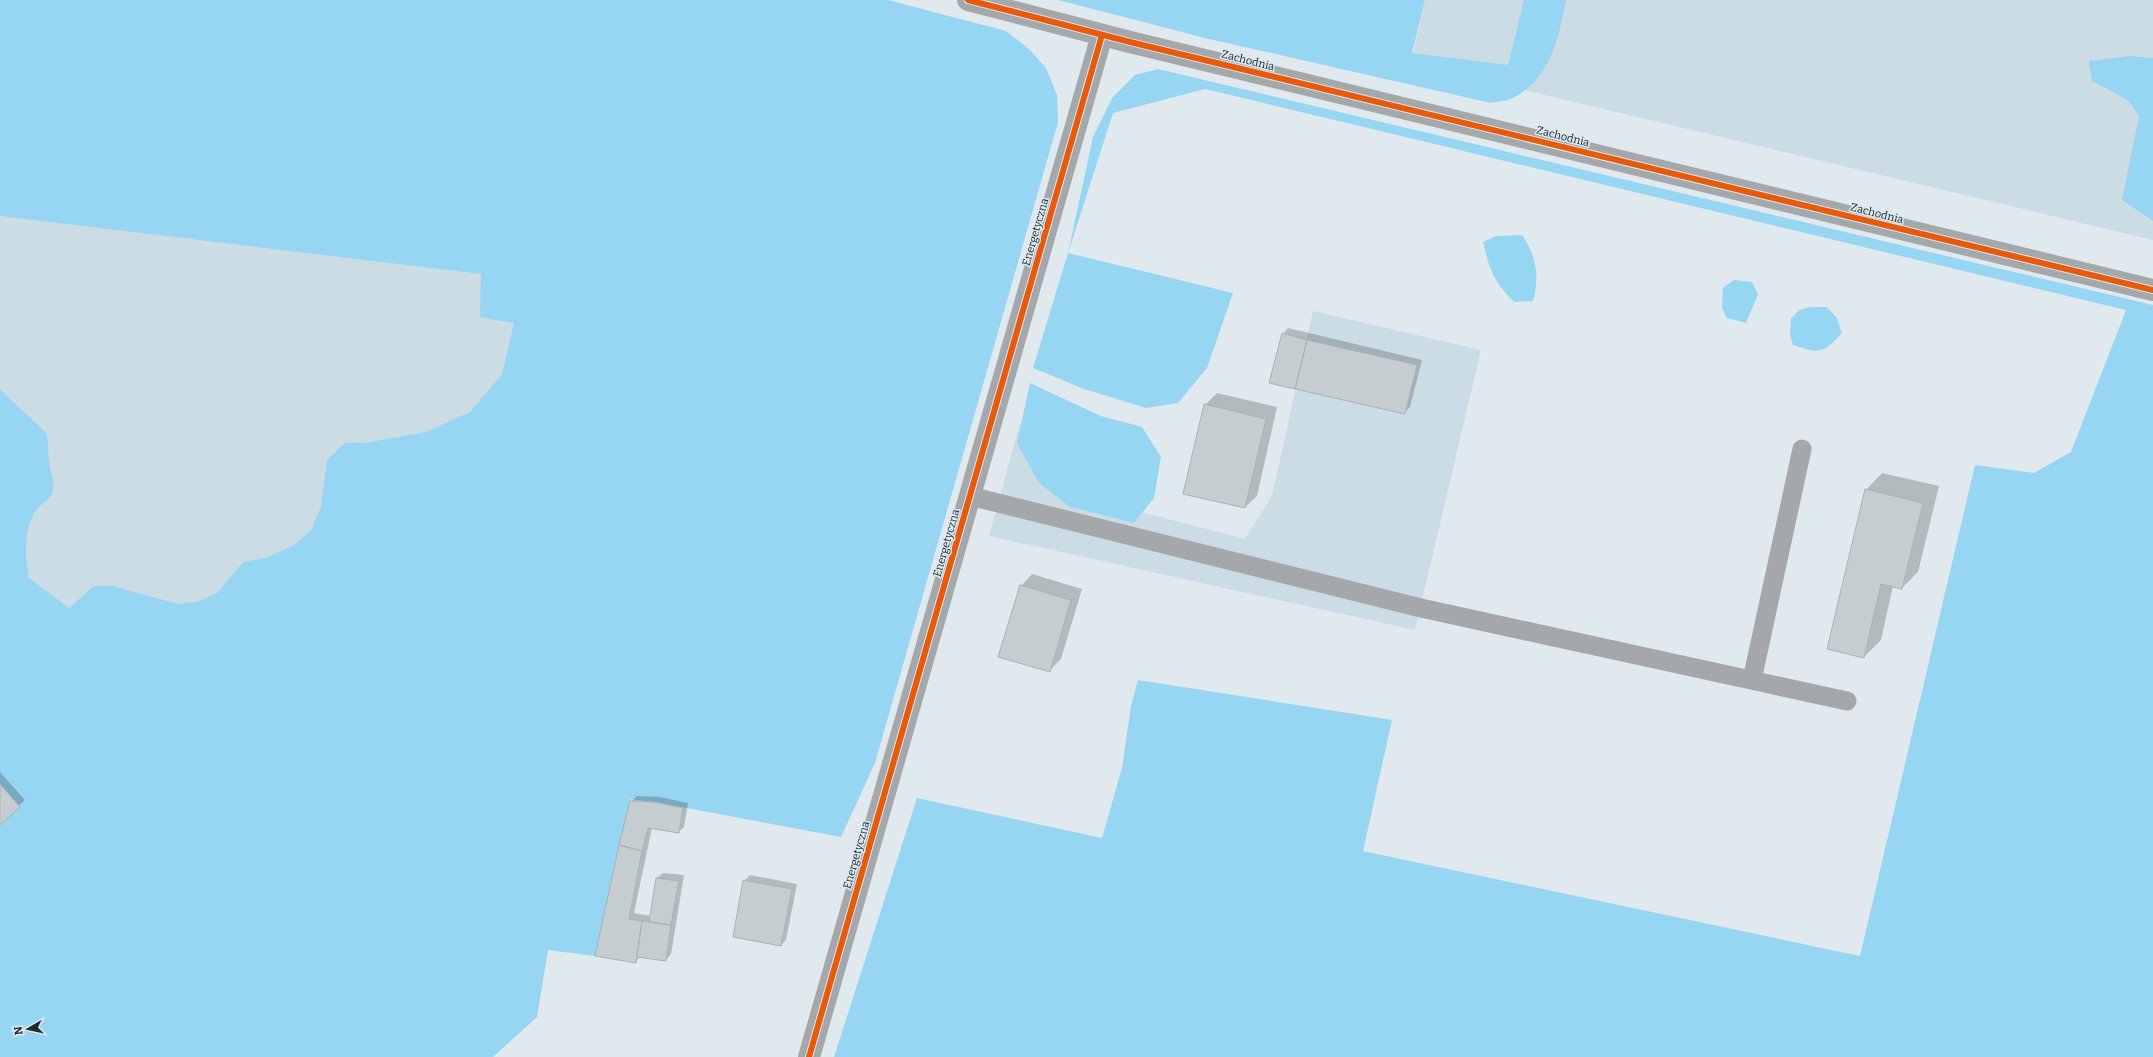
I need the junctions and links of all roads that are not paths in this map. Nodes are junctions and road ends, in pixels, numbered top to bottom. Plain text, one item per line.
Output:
1 (968, 0) edge
2 (1102, 35) junction
3 (2153, 290) edge
4 (1802, 449) dead end
5 (970, 496) junction
6 (1752, 680) junction
7 (1847, 701) dead end
8 (809, 1057) edge

1 - 2 street, Zachodnia
2 - 3 street, Zachodnia
2 - 5 street, Energetyczna
4 - 6 lane
5 - 6 lane
5 - 8 street, Energetyczna
6 - 7 lane

